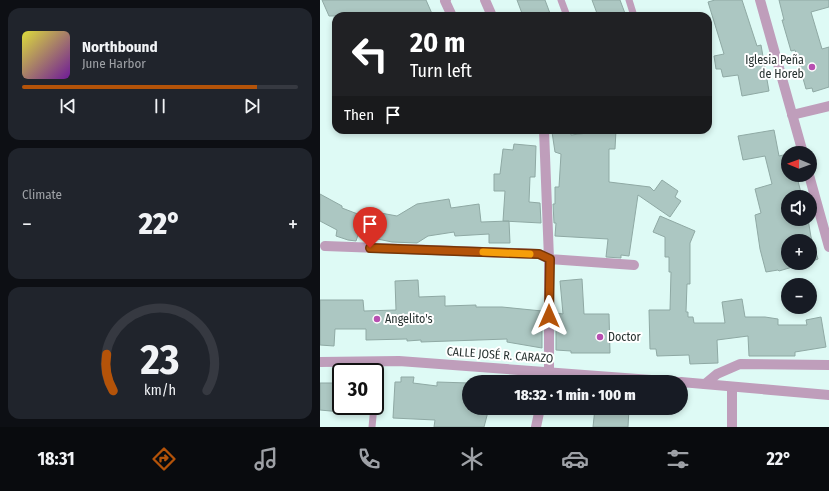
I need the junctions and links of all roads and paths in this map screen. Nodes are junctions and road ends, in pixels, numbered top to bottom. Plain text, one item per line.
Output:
1 (446, 0) edge
2 (485, 0) edge
3 (561, 0) edge
4 (628, 0) edge
5 (760, 0) edge
6 (450, 12) edge
7 (490, 12) edge
8 (566, 12) edge
9 (632, 12) edge
10 (829, 106) edge
11 (792, 115) junction
12 (544, 134) edge
13 (801, 146) edge
14 (811, 182) edge
15 (324, 246) dead end
16 (829, 247) edge
17 (550, 259) junction
18 (634, 265) dead end
19 (320, 362) edge
20 (829, 365) edge
21 (528, 375) edge
22 (547, 375) edge
23 (688, 383) edge
24 (705, 384) junction
25 (732, 387) junction
26 (829, 395) edge
27 (373, 415) edge
28 (539, 415) edge
29 (372, 427) edge
30 (536, 427) edge
31 (732, 427) edge

1 - 6 street
2 - 7 street
3 - 8 lane
4 - 9 lane
5 - 11 street
10 - 11 street
11 - 13 street
12 - 17 street
14 - 16 street
15 - 17 street
17 - 18 street
17 - 22 street
19 - 21 street, CALLE JOSÉ R. CARAZO
20 - 24 street
23 - 24 street, CALLE JOSÉ R. CARAZO
24 - 25 street, CALLE JOSÉ R. CARAZO
25 - 26 street, CALLE JOSÉ R. CARAZO
25 - 31 street
27 - 29 lane
28 - 30 street

